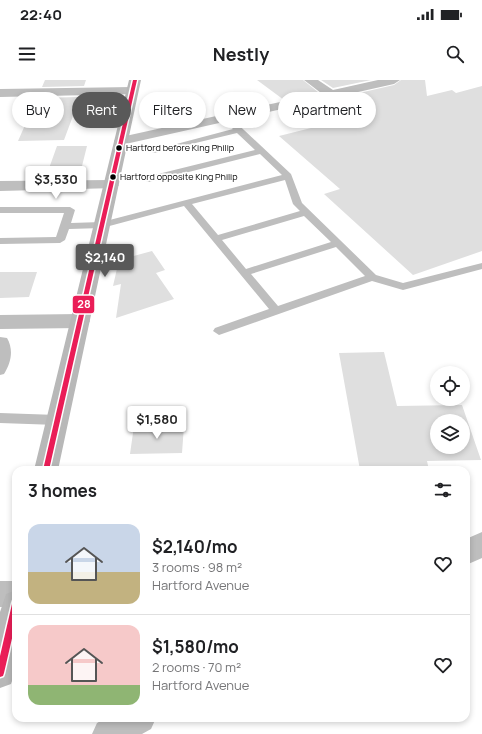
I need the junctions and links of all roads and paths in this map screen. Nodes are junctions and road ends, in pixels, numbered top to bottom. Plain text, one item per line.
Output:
1 (310, 80) edge
2 (394, 80) edge
3 (133, 86) edge
4 (0, 92) edge
5 (328, 92) edge
6 (340, 92) edge
7 (214, 120) edge
8 (239, 130) joint
9 (121, 141) junction
10 (154, 151) dead end
11 (261, 151) junction
12 (288, 176) junction
13 (149, 179) dead end
14 (111, 185) junction
15 (0, 186) edge
16 (186, 203) junction
17 (0, 210) edge
18 (306, 212) junction
19 (65, 226) junction
20 (102, 226) junction
21 (215, 239) junction
22 (0, 241) edge
23 (338, 243) junction
24 (482, 266) edge
25 (244, 273) junction
26 (372, 277) junction
27 (276, 311) junction
28 (80, 321) junction
29 (5, 322) edge
30 (219, 331) dead end
31 (1, 341) edge
32 (0, 371) edge
33 (0, 418) edge
34 (57, 420) junction
35 (47, 466) edge
36 (482, 544) edge
37 (470, 551) edge
38 (0, 594) edge
39 (12, 594) edge
40 (12, 621) edge
41 (0, 673) edge
42 (132, 722) edge
43 (108, 734) edge

1 - 5 street
2 - 6 street
3 - 4 street
3 - 9 main road
7 - 9 street
8 - 10 lane
8 - 11 lane
9 - 14 main road
11 - 12 lane
11 - 13 lane
12 - 16 lane
12 - 18 lane
14 - 15 street
14 - 20 main road
16 - 20 lane
16 - 21 lane
17 - 19 lane
18 - 21 lane
18 - 23 lane
19 - 20 lane
19 - 22 lane
20 - 28 main road
21 - 25 lane
23 - 25 lane
23 - 26 lane
24 - 26 lane
25 - 27 lane
26 - 27 lane
27 - 30 lane
28 - 29 street
28 - 34 main road
29 - 31 lane
31 - 32 lane
33 - 34 lane
34 - 35 main road
36 - 37 street
38 - 39 street
40 - 41 main road
42 - 43 street

